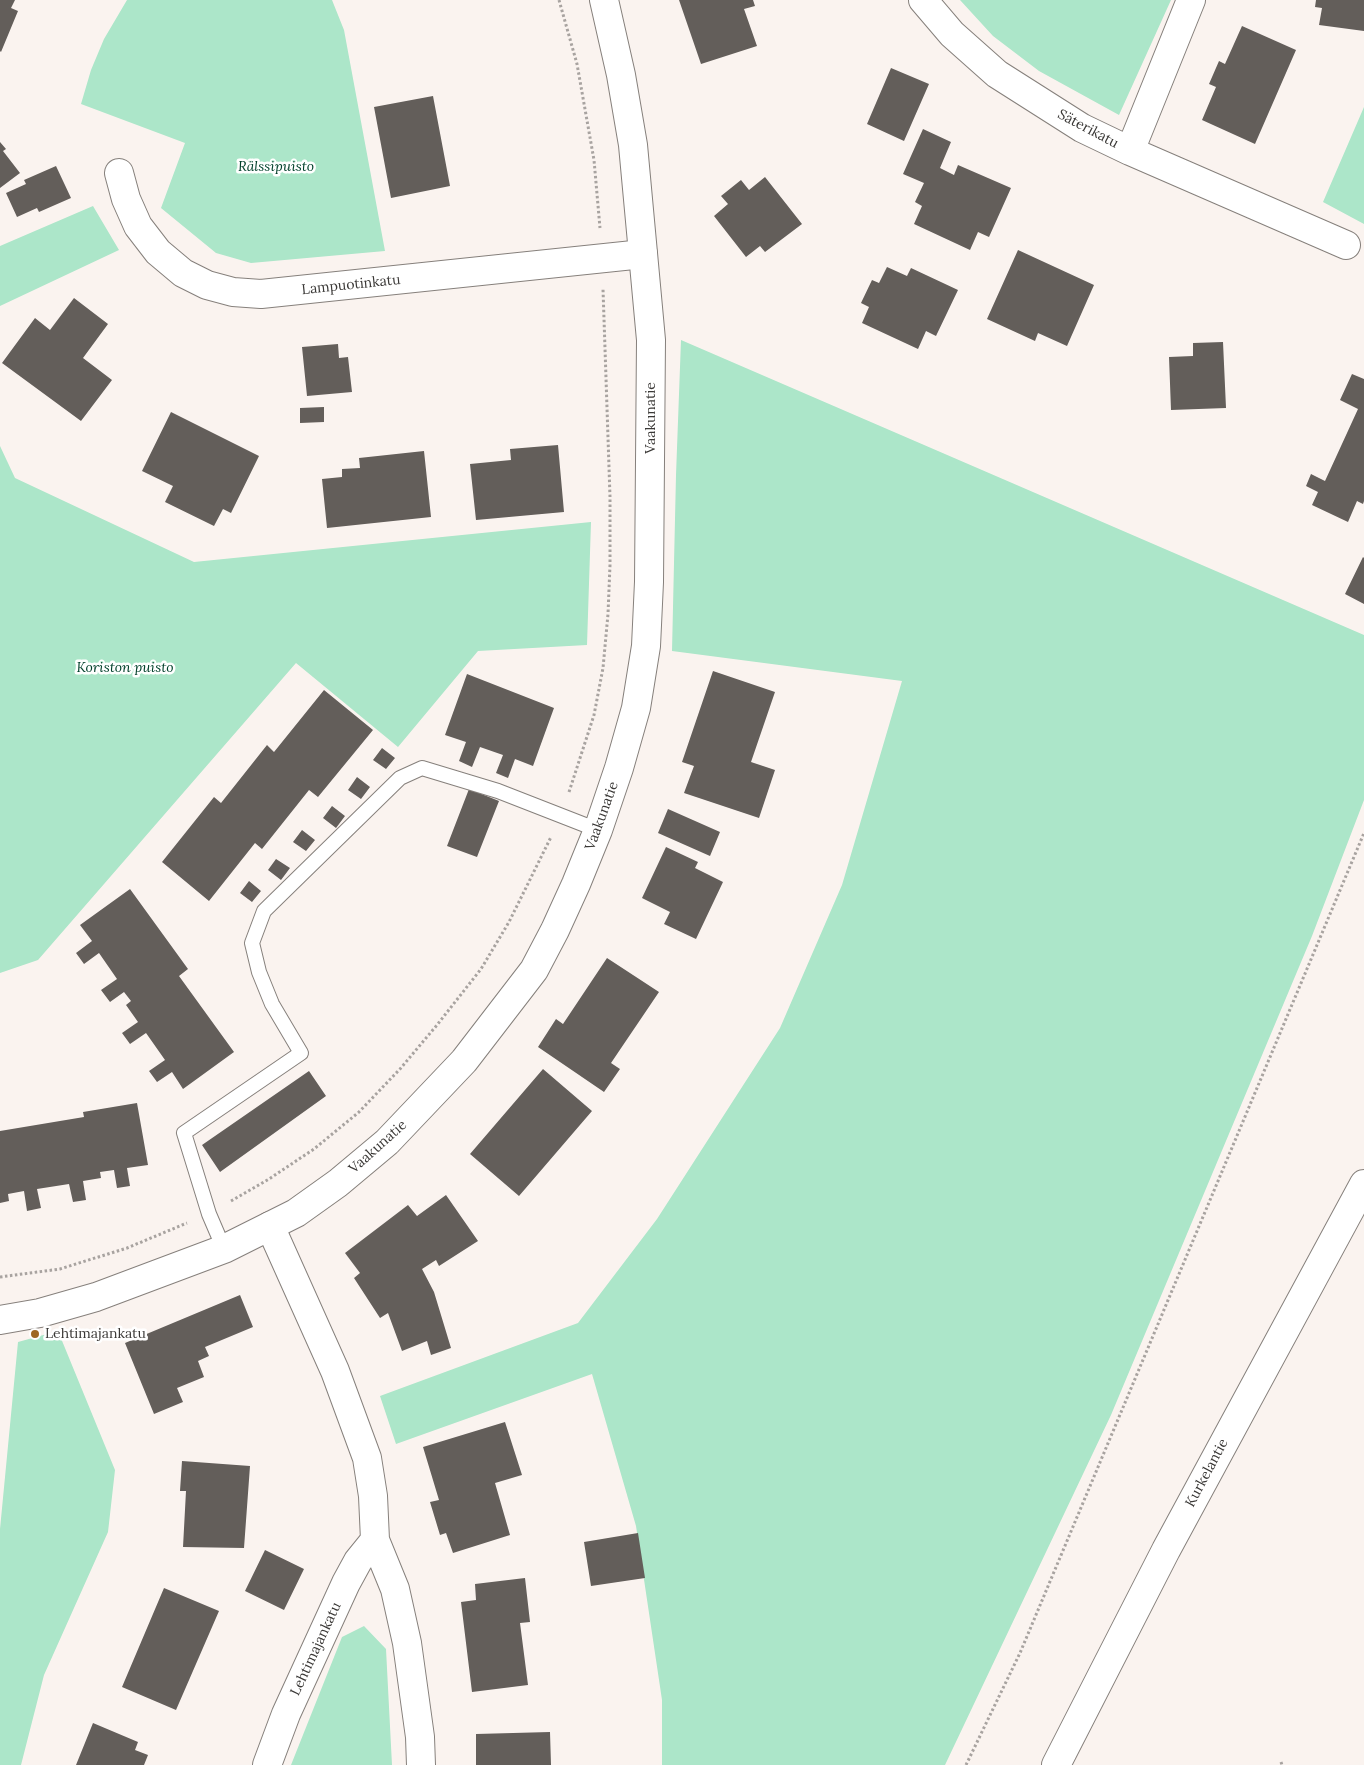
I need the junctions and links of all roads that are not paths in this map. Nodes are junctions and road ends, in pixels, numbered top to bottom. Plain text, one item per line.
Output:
1 (604, 0) edge
2 (923, 0) edge
3 (1191, 0) edge
4 (1130, 152) junction
5 (119, 173) dead end
6 (1346, 245) dead end
7 (644, 254) junction
8 (598, 830) junction
9 (1364, 1184) edge
10 (270, 1226) junction
11 (224, 1249) junction
12 (0, 1320) edge
13 (375, 1540) junction
14 (266, 1765) edge
15 (421, 1765) edge
16 (1056, 1765) edge

1 - 7 street, Vaakunatie
2 - 4 street, Säterikatu
3 - 4 street, Säterikatu
4 - 6 street
5 - 7 street, Lampuotinkatu
7 - 8 street, Vaakunatie
8 - 10 street, Vaakunatie
8 - 11 lane
9 - 16 street, Kurkelantie
10 - 11 street, Vaakunatie
10 - 13 street
11 - 12 street, Vaakunatie
13 - 14 street, Lehtimajankatu
13 - 15 street

